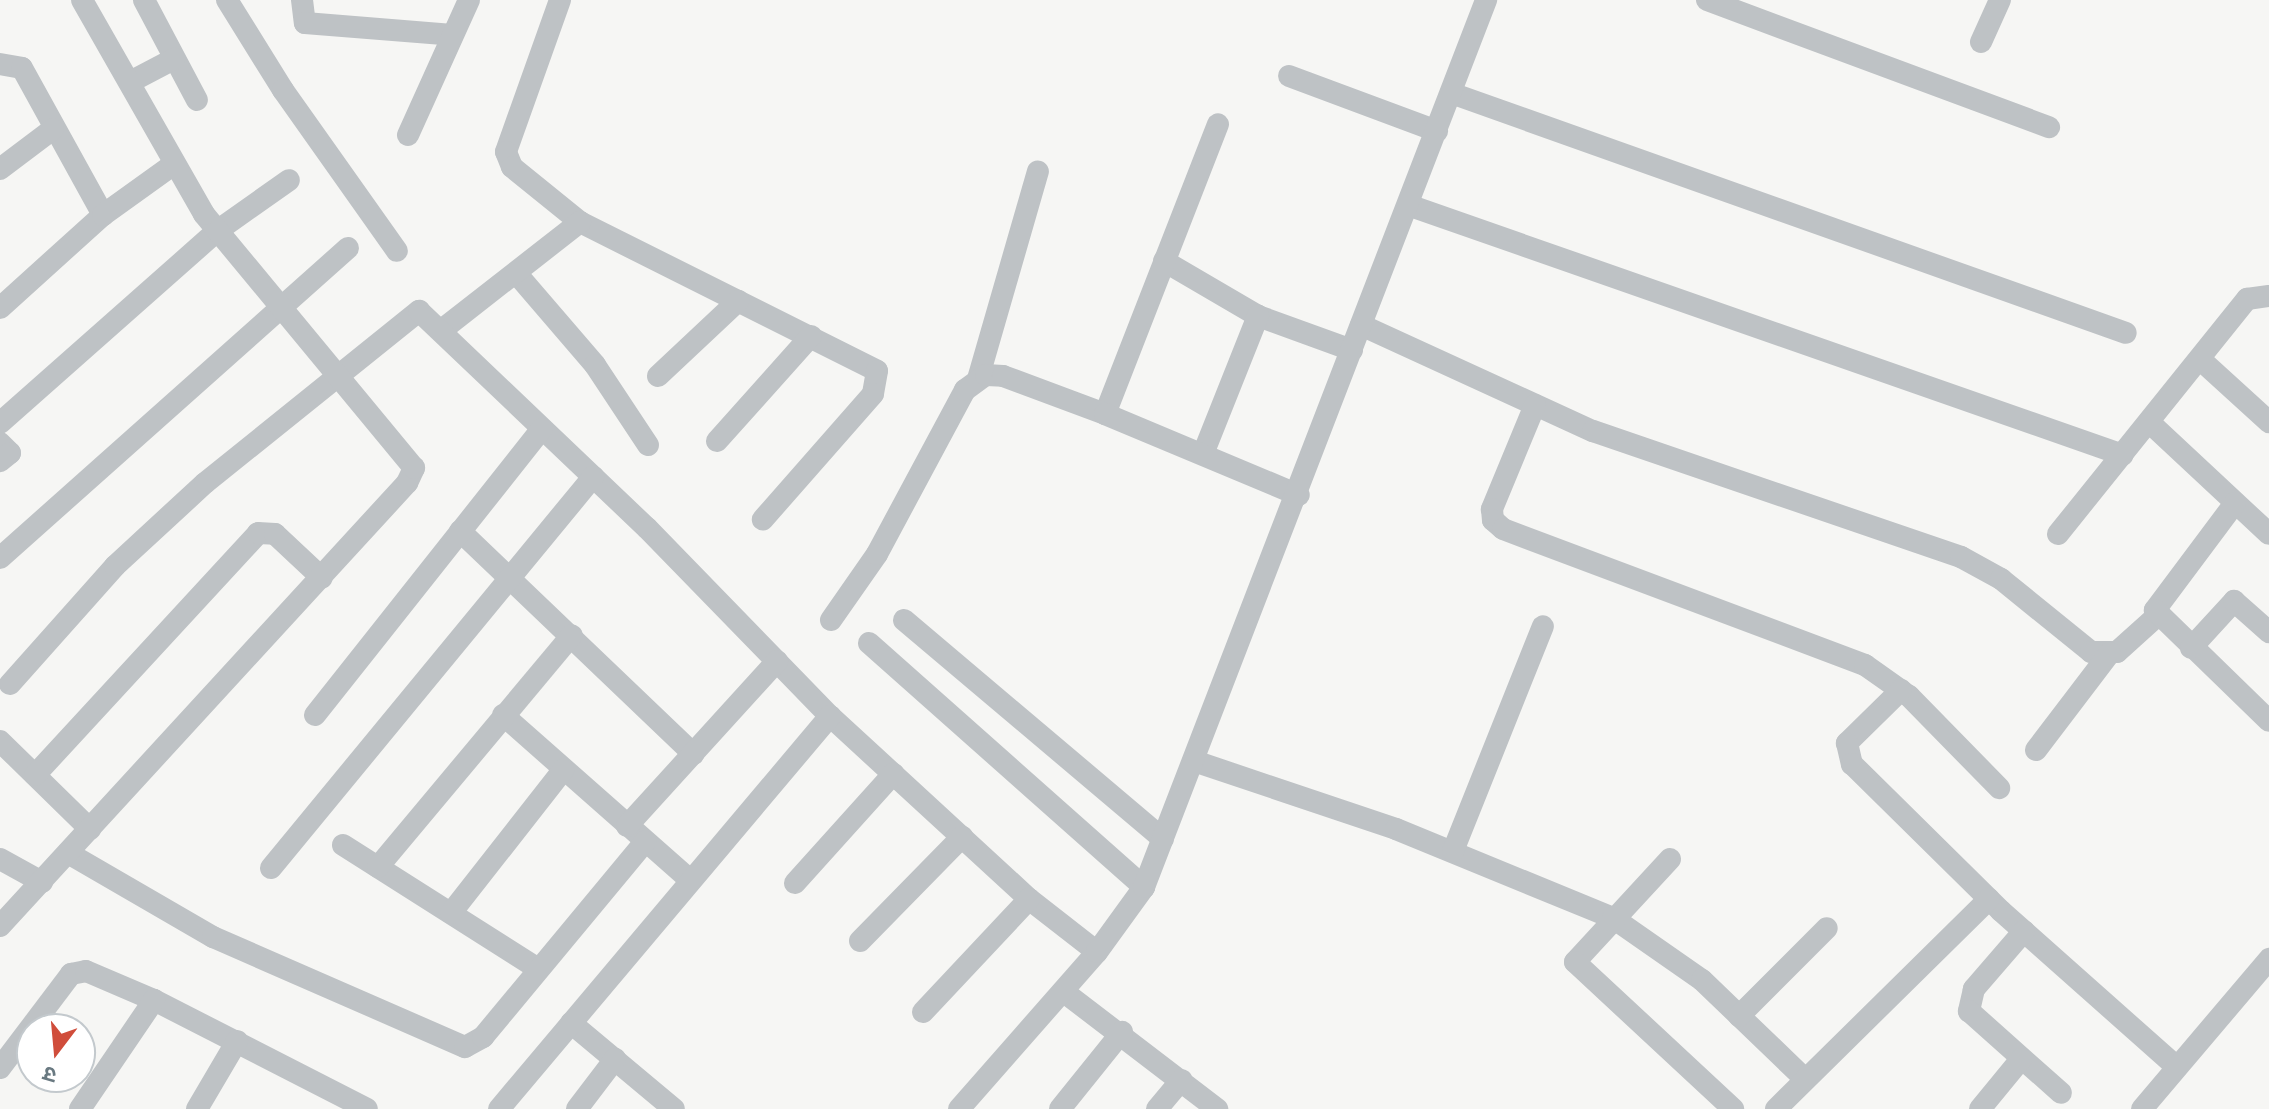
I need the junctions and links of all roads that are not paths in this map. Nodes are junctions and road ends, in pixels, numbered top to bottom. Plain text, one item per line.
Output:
1 (82, 0) edge
2 (144, 0) edge
3 (227, 0) edge
4 (302, 0) edge
5 (469, 0) edge
6 (560, 0) edge
7 (1485, 0) edge
8 (1707, 0) edge
9 (2000, 0) edge
10 (453, 35) junction
11 (1981, 42) dead end
12 (174, 59) junction
13 (0, 64) edge
14 (1289, 76) dead end
15 (130, 82) junction
16 (1451, 93) junction
17 (197, 100) dead end
18 (1218, 124) dead end
19 (2049, 127) dead end
20 (53, 129) junction
21 (1437, 131) junction
22 (408, 135) dead end
23 (174, 164) junction
24 (0, 169) edge
25 (1038, 171) dead end
26 (289, 180) dead end
27 (1408, 205) junction
28 (103, 215) junction
29 (580, 222) junction
30 (217, 231) junction
31 (348, 248) dead end
32 (397, 251) dead end
33 (1164, 261) junction
34 (516, 273) junction
35 (2269, 296) edge
36 (738, 301) junction
37 (279, 305) junction
38 (0, 308) edge
39 (1258, 316) junction
40 (1361, 325) junction
41 (443, 329) junction
42 (2126, 333) dead end
43 (811, 336) junction
44 (1352, 350) junction
45 (2202, 361) junction
46 (334, 375) junction
47 (658, 376) dead end
48 (978, 379) junction
49 (1535, 405) junction
50 (1105, 414) junction
51 (2149, 422) junction
52 (2269, 422) edge
53 (0, 423) edge
54 (542, 429) junction
55 (717, 441) dead end
56 (0, 443) edge
57 (648, 445) dead end
58 (1203, 454) junction
59 (2123, 455) junction
60 (0, 461) edge
61 (593, 477) junction
62 (1299, 495) junction
63 (2235, 503) junction
64 (763, 519) dead end
65 (460, 531) junction
66 (2058, 534) dead end
67 (2269, 534) edge
68 (0, 558) edge
69 (322, 578) junction
70 (512, 580) junction
71 (2157, 616) junction
72 (831, 620) dead end
73 (904, 620) dead end
74 (1543, 626) dead end
75 (2269, 632) edge
76 (572, 635) junction
77 (869, 643) dead end
78 (2191, 648) junction
79 (2110, 653) junction
80 (777, 661) junction
81 (10, 684) dead end
82 (1901, 690) junction
83 (315, 715) dead end
84 (503, 715) junction
85 (830, 716) junction
86 (2269, 721) edge
87 (0, 741) edge
88 (2036, 750) dead end
89 (693, 754) junction
90 (1194, 761) junction
91 (563, 770) junction
92 (893, 774) junction
93 (35, 775) junction
94 (1999, 788) dead end
95 (627, 826) junction
96 (90, 829) junction
97 (962, 837) junction
98 (1163, 839) junction
99 (645, 842) junction
100 (343, 845) dead end
101 (1453, 851) junction
102 (68, 853) junction
103 (0, 859) edge
104 (1670, 859) dead end
105 (378, 867) junction
106 (271, 868) dead end
107 (690, 880) junction
108 (42, 882) junction
109 (795, 883) dead end
110 (1144, 887) junction
111 (1029, 899) junction
112 (1989, 899) junction
113 (451, 913) junction
114 (1613, 918) junction
115 (0, 926) edge
116 (1827, 928) dead end
117 (2024, 931) junction
118 (860, 941) dead end
119 (1097, 952) junction
120 (537, 968) junction
121 (2265, 971) edge
122 (1064, 992) junction
123 (154, 1000) junction
124 (923, 1012) dead end
125 (1739, 1016) junction
126 (571, 1023) junction
127 (1122, 1032) junction
128 (237, 1041) junction
129 (615, 1059) junction
130 (2021, 1059) junction
131 (2177, 1067) junction
132 (0, 1068) edge
133 (1805, 1079) junction
134 (1181, 1080) junction
135 (2061, 1093) dead end
136 (80, 1109) edge
137 (197, 1109) edge
138 (367, 1109) edge
139 (499, 1109) edge
140 (577, 1109) edge
141 (674, 1109) edge
142 (959, 1109) edge
143 (1060, 1109) edge
144 (1157, 1109) edge
145 (1217, 1109) edge
146 (1733, 1109) edge
147 (1776, 1109) edge
148 (1980, 1109) edge
149 (2142, 1109) edge

1 - 15 street
2 - 12 street
3 - 32 street
4 - 10 street
5 - 10 street
6 - 29 street
7 - 16 street
8 - 19 street
9 - 11 street
10 - 22 street
12 - 15 street
12 - 17 street
13 - 20 street
14 - 21 street
15 - 23 street
16 - 21 street
16 - 42 street
18 - 33 street
20 - 24 street
20 - 28 street
21 - 27 street
23 - 28 street
23 - 30 street
25 - 48 street
26 - 30 street
27 - 40 street
27 - 59 street
28 - 38 street
29 - 34 street
29 - 36 street
30 - 37 street
30 - 53 street
31 - 37 street
33 - 39 street
33 - 50 street
34 - 41 street
34 - 57 street
35 - 45 street
36 - 43 street
36 - 47 street
37 - 46 street
37 - 68 street
39 - 44 street
39 - 58 street
40 - 44 street
40 - 49 street
41 - 46 street
41 - 54 street
43 - 55 street
43 - 64 street
44 - 62 street
45 - 51 street
45 - 52 street
46 - 69 street
46 - 81 street
48 - 50 street
48 - 72 street
49 - 79 street
49 - 82 street
50 - 58 street
51 - 59 street
51 - 63 street
54 - 61 street
54 - 65 street
56 - 60 street
58 - 62 street
59 - 66 street
61 - 70 street
61 - 80 street
62 - 90 street
63 - 67 street
63 - 71 street
65 - 70 street
65 - 83 street
69 - 93 street
69 - 96 street
70 - 76 street
70 - 106 street
71 - 78 street
71 - 79 street
73 - 98 street
74 - 101 street
75 - 78 street
76 - 84 street
76 - 89 street
77 - 110 street
78 - 86 street
79 - 88 street
80 - 85 street
80 - 89 street
82 - 94 street
82 - 112 street
84 - 91 street
84 - 105 street
85 - 92 street
85 - 107 street
87 - 93 street
89 - 95 street
90 - 98 street
90 - 101 street
91 - 95 street
91 - 113 street
92 - 97 street
92 - 109 street
93 - 96 street
95 - 99 street
96 - 102 street
97 - 111 street
97 - 118 street
98 - 110 street
99 - 107 street
99 - 120 street
100 - 105 street
101 - 114 street
102 - 108 street
102 - 120 street
103 - 108 street
104 - 114 street
105 - 113 street
107 - 126 street
108 - 115 street
110 - 119 street
111 - 119 street
111 - 124 street
112 - 117 street
112 - 133 street
113 - 120 street
114 - 125 street
114 - 146 street
116 - 125 street
117 - 130 street
117 - 131 street
119 - 122 street
121 - 131 street
122 - 127 street
122 - 142 street
123 - 128 street
123 - 132 street
123 - 136 street
125 - 133 street
126 - 129 street
126 - 139 street
127 - 134 street
127 - 143 street
128 - 137 street
128 - 138 street
129 - 140 street
129 - 141 street
130 - 135 street
130 - 148 street
131 - 149 street
133 - 147 street
134 - 144 street
134 - 145 street

